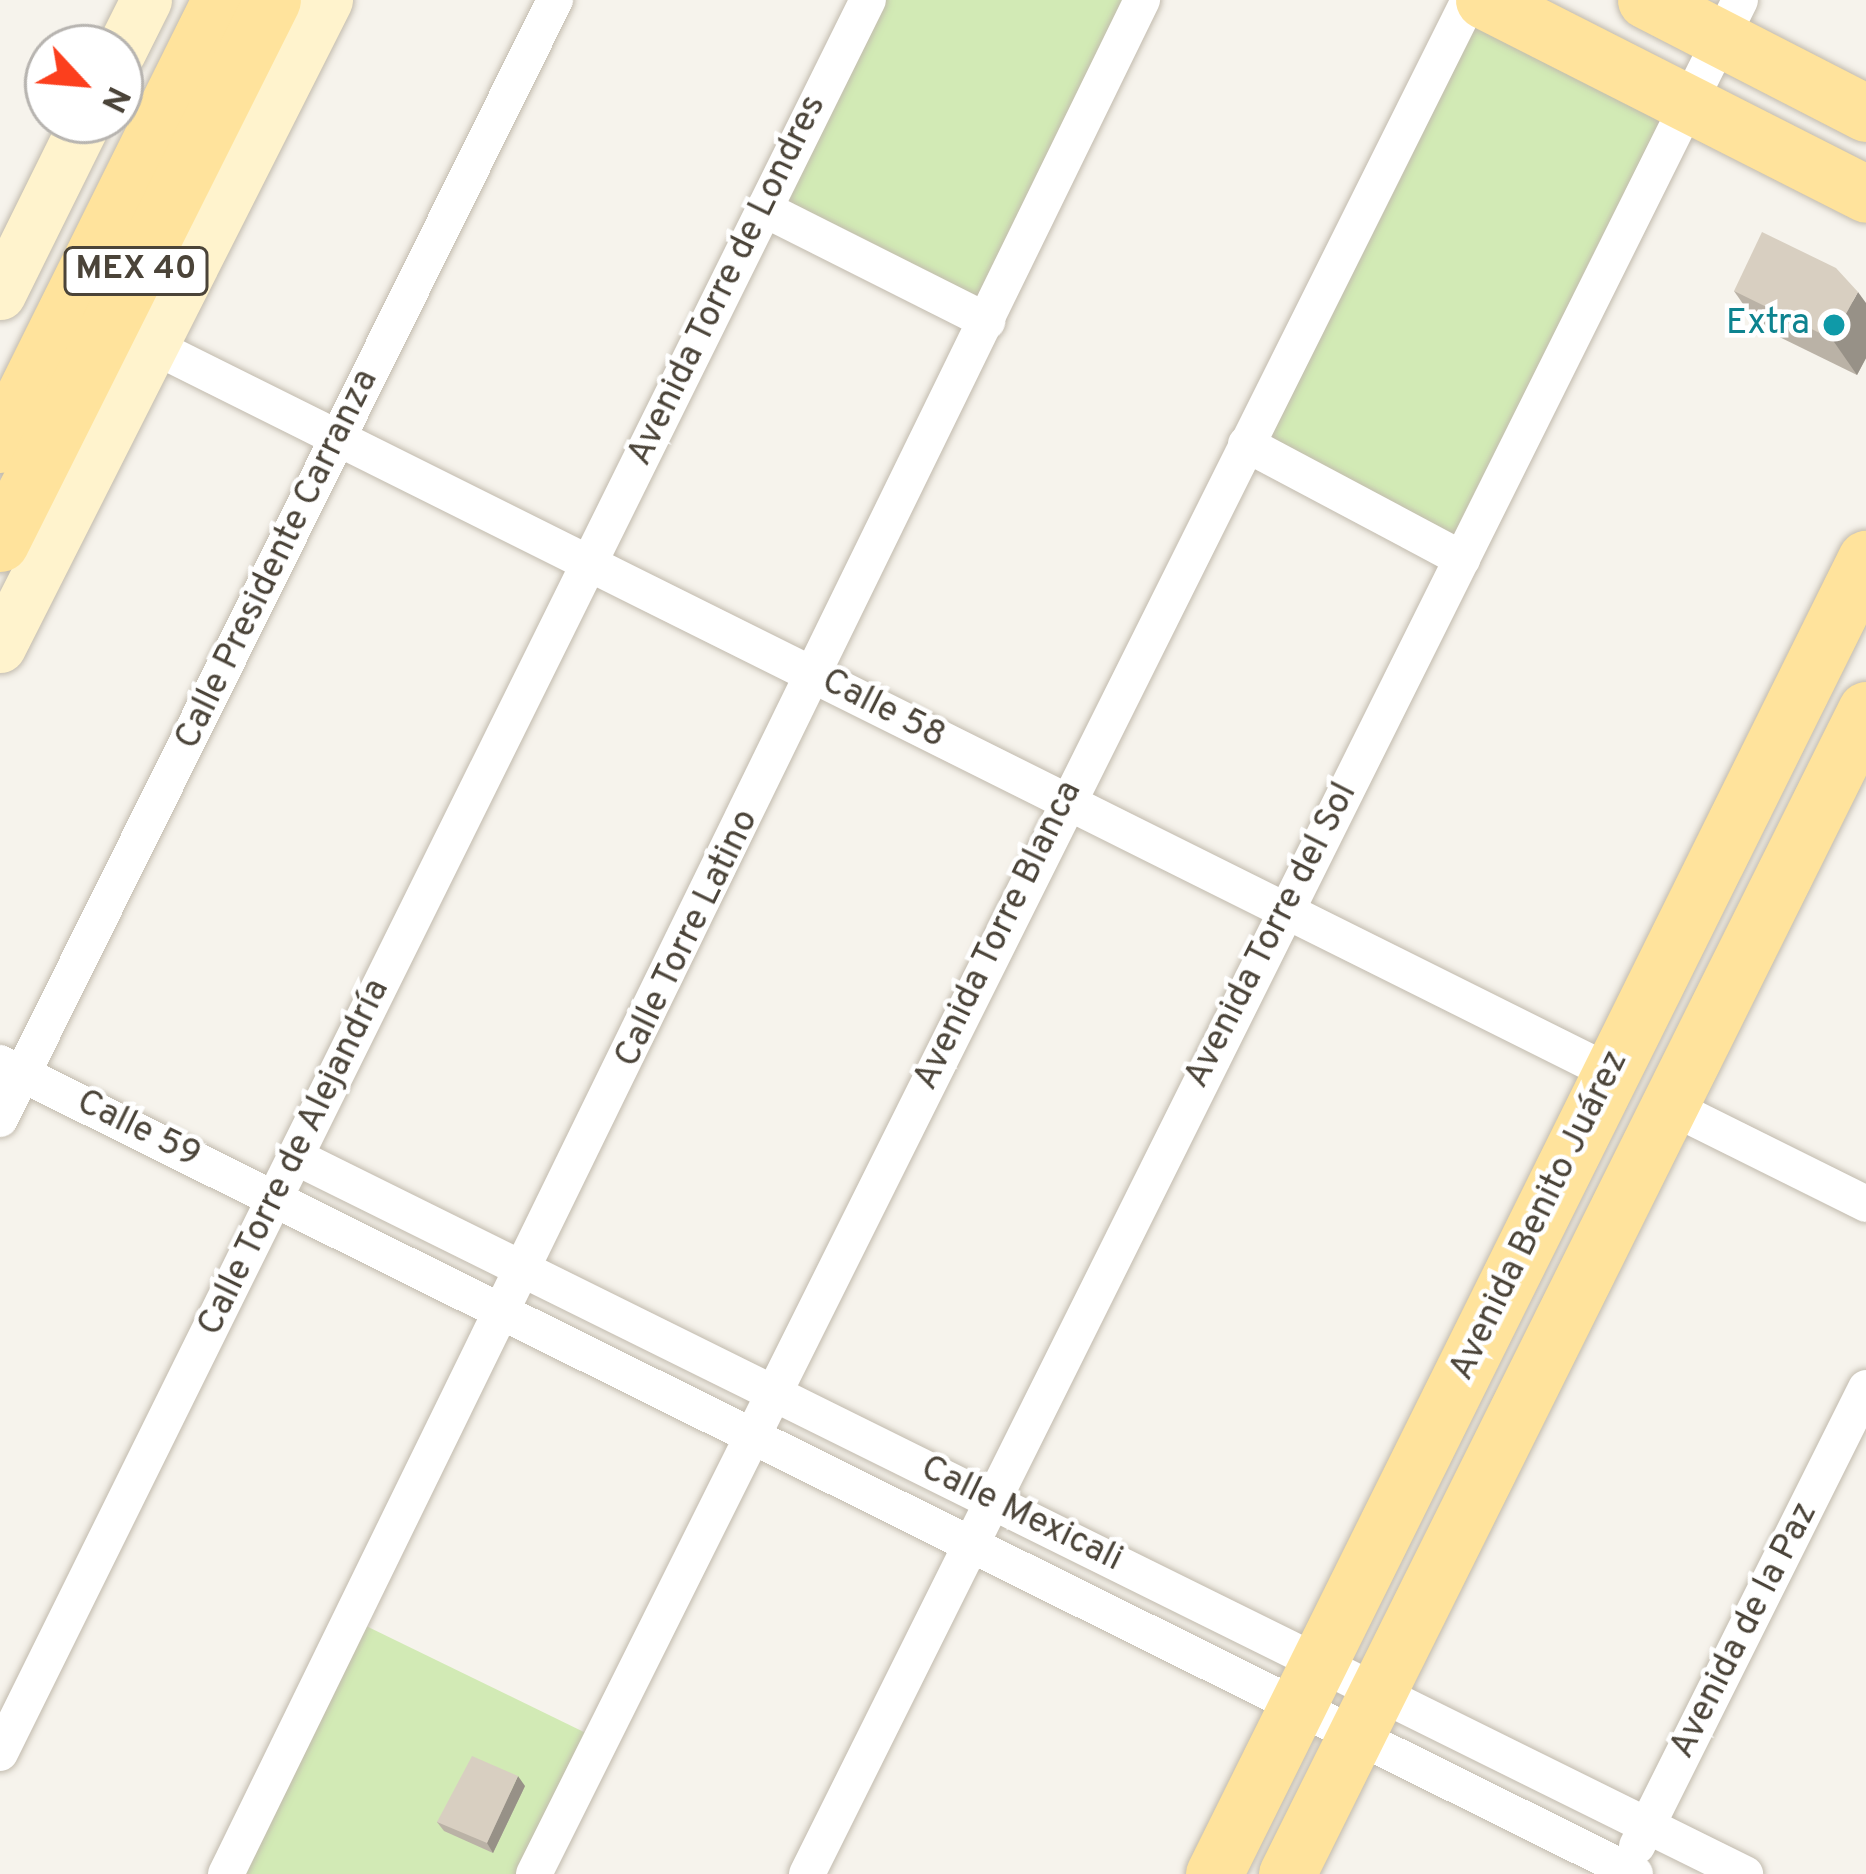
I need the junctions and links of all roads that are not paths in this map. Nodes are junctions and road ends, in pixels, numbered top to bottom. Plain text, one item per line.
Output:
1 (220, 0) edge
2 (272, 0) edge
3 (327, 0) edge
4 (555, 0) edge
5 (868, 0) edge
6 (1142, 0) edge
7 (1469, 0) edge
8 (1484, 0) edge
9 (1646, 0) edge
10 (1730, 19) edge
11 (1688, 103) junction
12 (1866, 113) edge
13 (74, 144) edge
14 (1866, 194) edge
15 (764, 209) junction
16 (0, 294) edge
17 (987, 321) junction
18 (155, 347) junction
19 (338, 438) junction
20 (0, 444) edge
21 (1246, 444) junction
22 (0, 543) edge
23 (1866, 559) edge
24 (1462, 560) junction
25 (588, 562) junction
26 (0, 647) edge
27 (816, 676) junction
28 (1866, 710) edge
29 (1066, 801) junction
30 (1284, 910) junction
31 (11, 1069) edge
32 (1611, 1073) junction
33 (1669, 1106) junction
34 (0, 1120) edge
35 (296, 1157) junction
36 (276, 1198) junction
37 (1866, 1204) edge
38 (526, 1270) junction
39 (505, 1311) junction
40 (1866, 1388) edge
41 (773, 1393) junction
42 (754, 1433) junction
43 (992, 1502) junction
44 (974, 1540) junction
45 (1309, 1682) junction
46 (1368, 1712) junction
47 (0, 1753) edge
48 (1647, 1826) junction
49 (1628, 1872) edge
50 (226, 1874) edge
51 (534, 1874) edge
52 (807, 1874) edge
53 (1214, 1874) edge
54 (1287, 1874) edge
55 (1744, 1874) edge

1 - 20 main road, MEX 40
2 - 22 main road, MEX 40
3 - 18 street
4 - 19 street, Calle Presidente Carranza
5 - 15 street, Avenida Torre de Londres
6 - 17 street, Calle Torre Latino
7 - 21 street, Avenida Torre Blanca
8 - 11 main road
9 - 10 main road
10 - 11 street, Avenida Torre del Sol
10 - 12 main road
11 - 14 main road
11 - 24 street, Avenida Torre del Sol
13 - 16 street
15 - 17 street
15 - 25 street, Avenida Torre de Londres
17 - 27 street, Calle Torre Latino
18 - 19 street, Calle 58
18 - 26 street
19 - 25 street, Calle 58
19 - 31 street, Calle Presidente Carranza
21 - 24 street
21 - 29 street, Avenida Torre Blanca
23 - 32 main road, Avenida Benito Juárez
24 - 30 street, Avenida Torre del Sol
25 - 27 street, Calle 58
25 - 35 street, Calle Torre de Alejandría
27 - 29 street, Calle 58
27 - 38 street, Calle Torre Latino
28 - 33 main road, Avenida Benito Juárez
29 - 30 street, Calle 58
29 - 41 street, Avenida Torre Blanca
30 - 32 street, Calle 58
30 - 43 street, Avenida Torre del Sol
31 - 34 street, Calle Presidente Carranza
31 - 36 street, Calle 59
32 - 45 main road, Avenida Benito Juárez
33 - 37 street
33 - 46 main road, Avenida Benito Juárez
35 - 36 street, Calle Torre de Alejandría
35 - 38 street, Calle Mexicali
36 - 39 street, Calle Mexicali
36 - 47 street, Calle Torre de Alejandría
38 - 39 street, Calle Torre Latino
38 - 41 street, Calle Mexicali
39 - 42 street, Calle Mexicali
39 - 50 street, Calle Torre Latino
40 - 48 street, Avenida de la Paz
41 - 42 street, Avenida Torre Blanca
41 - 43 street, Calle Mexicali
42 - 44 street, Calle Mexicali
42 - 51 street, Avenida Torre Blanca
43 - 44 street, Avenida Torre del Sol
43 - 45 street, Calle Mexicali
44 - 45 street, Calle Mexicali
44 - 52 street, Avenida Torre del Sol
45 - 46 street, Calle Mexicali
45 - 53 main road, Avenida Benito Juárez
46 - 48 street, Calle Mexicali
46 - 49 street, Calle Mexicali
46 - 54 main road, Avenida Benito Juárez
48 - 49 street, Avenida de la Paz
48 - 55 street, Calle Mexicali

